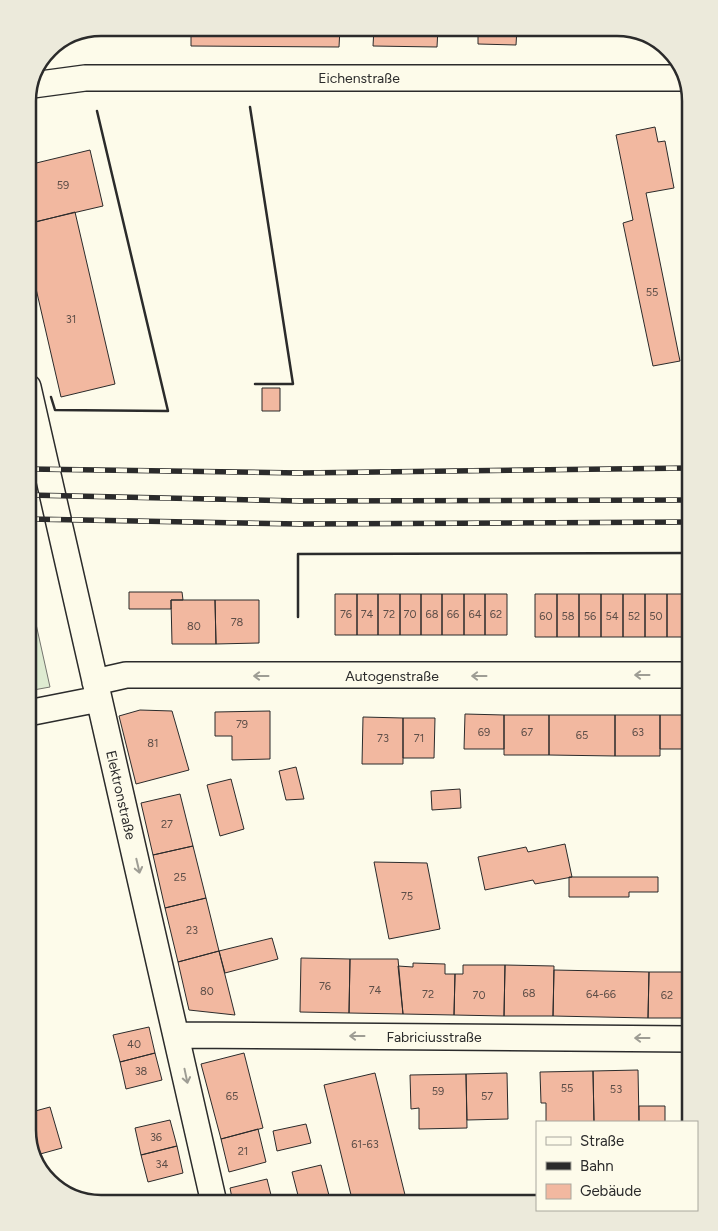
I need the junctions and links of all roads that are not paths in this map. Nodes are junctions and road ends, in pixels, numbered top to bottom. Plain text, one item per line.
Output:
1 (677, 78) edge
2 (38, 83) edge
3 (36, 422) edge
4 (682, 675) edge
5 (97, 690) junction
6 (36, 710) edge
7 (177, 1035) junction
8 (682, 1039) edge
9 (212, 1195) edge

1 - 2 street, Eichenstraße
3 - 5 street, Elektronstraße
4 -> 5 street, Autogenstraße
5 - 6 street, Autogenstraße
5 -> 7 street, Elektronstraße
8 -> 7 street, Fabriciusstraße
7 -> 9 street, Elektronstraße

